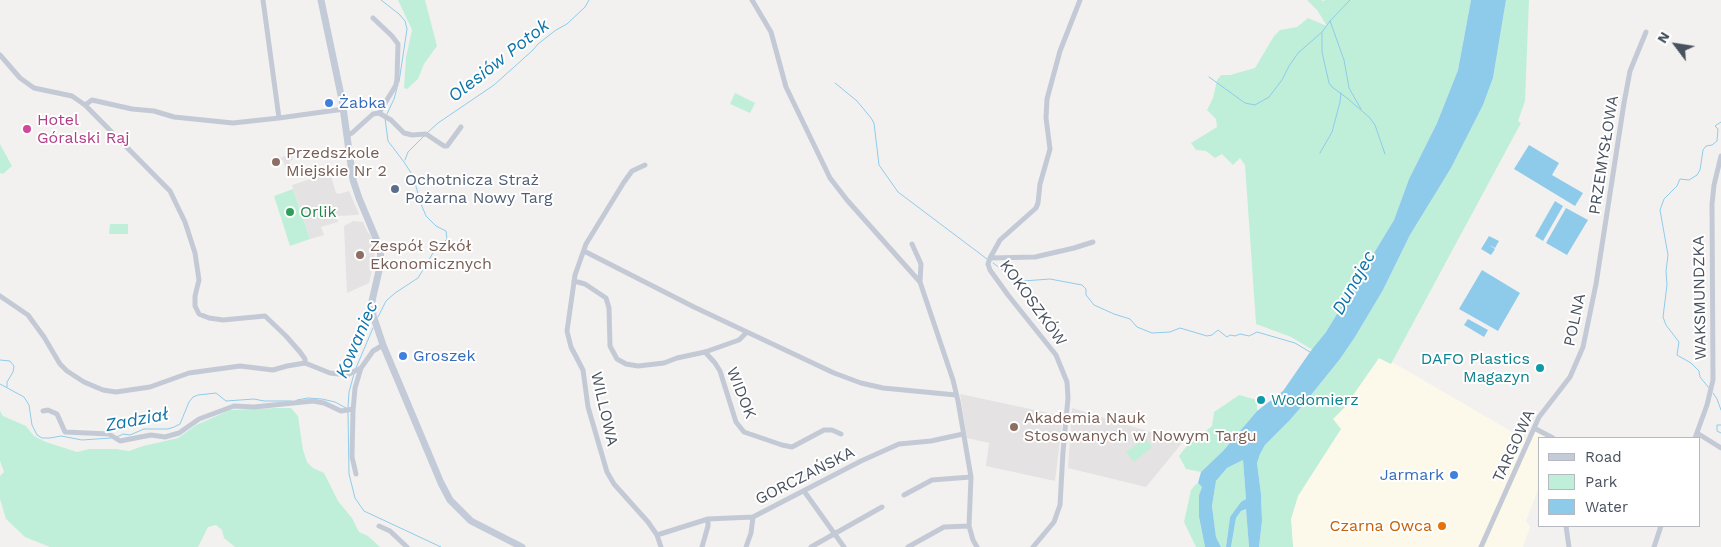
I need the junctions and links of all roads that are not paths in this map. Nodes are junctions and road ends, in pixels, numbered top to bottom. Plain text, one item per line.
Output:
1 (263, 0) edge
2 (321, 0) edge
3 (752, 0) edge
4 (1080, 0) edge
5 (373, 18) dead end
6 (1646, 32) dead end
7 (0, 55) edge
8 (86, 106) junction
9 (344, 108) junction
10 (381, 114) junction
11 (279, 118) junction
12 (461, 127) dead end
13 (348, 135) junction
14 (1721, 156) edge
15 (644, 165) dead end
16 (1093, 242) dead end
17 (912, 244) dead end
18 (584, 251) junction
19 (990, 258) junction
20 (574, 281) junction
21 (920, 282) junction
22 (1596, 284) joint
23 (1, 298) edge
24 (746, 332) junction
25 (383, 344) junction
26 (705, 352) junction
27 (1578, 362) joint
28 (305, 363) junction
29 (360, 369) junction
30 (956, 395) junction
31 (354, 409) junction
32 (43, 410) dead end
33 (1534, 428) junction
34 (841, 434) dead end
35 (963, 434) junction
36 (1696, 435) edge
37 (1551, 437) edge
38 (1701, 438) edge
39 (1721, 448) edge
40 (356, 474) dead end
41 (971, 477) junction
42 (804, 492) junction
43 (904, 495) dead end
44 (882, 507) dead end
45 (753, 517) junction
46 (708, 519) junction
47 (378, 526) dead end
48 (969, 526) junction
49 (1566, 527) edge
50 (1662, 527) edge
51 (836, 534) junction
52 (657, 535) junction
53 (407, 547) edge
54 (522, 547) edge
55 (661, 547) edge
56 (702, 547) edge
57 (746, 547) edge
58 (812, 547) edge
59 (844, 547) edge
60 (908, 547) edge
61 (977, 547) edge
62 (1033, 547) edge
63 (1481, 547) edge
64 (1569, 547) edge
65 (1654, 547) edge

1 - 11 street
2 - 9 street
3 - 21 street
4 - 19 street
5 - 10 street
6 - 22 street, PRZEMYSŁOWA
7 - 8 street
8 - 11 street
8 - 28 street
9 - 11 street
9 - 13 street
10 - 12 street
10 - 13 street
13 - 25 street
14 - 36 street, WAKSMUNDZKA
15 - 18 street, WILLOWA
16 - 19 street, KOKOSZKÓW
17 - 21 street
18 - 20 street, WILLOWA
18 - 24 street
19 - 62 street, KOKOSZKÓW
20 - 26 street, WIDOK
20 - 52 street, WILLOWA
21 - 30 street
22 - 27 street, POLNA
23 - 28 street
24 - 26 street, WIDOK
24 - 30 street
25 - 29 street
25 - 54 street
26 - 34 street, WIDOK
27 - 33 street, TARGOWA
28 - 29 street
29 - 31 street
30 - 35 street
31 - 32 street
31 - 40 street
33 - 37 street
33 - 63 street, TARGOWA
35 - 41 street
35 - 42 street, GORCZAŃSKA
38 - 39 street
41 - 43 street
41 - 48 street
42 - 45 street, GORCZAŃSKA
42 - 51 street
44 - 51 street
45 - 46 street, GORCZAŃSKA
45 - 57 street
46 - 52 street, GORCZAŃSKA
46 - 56 street
47 - 53 street
48 - 60 street
48 - 61 street
49 - 64 street
50 - 65 street
51 - 58 street
51 - 59 street
52 - 55 street, WILLOWA

